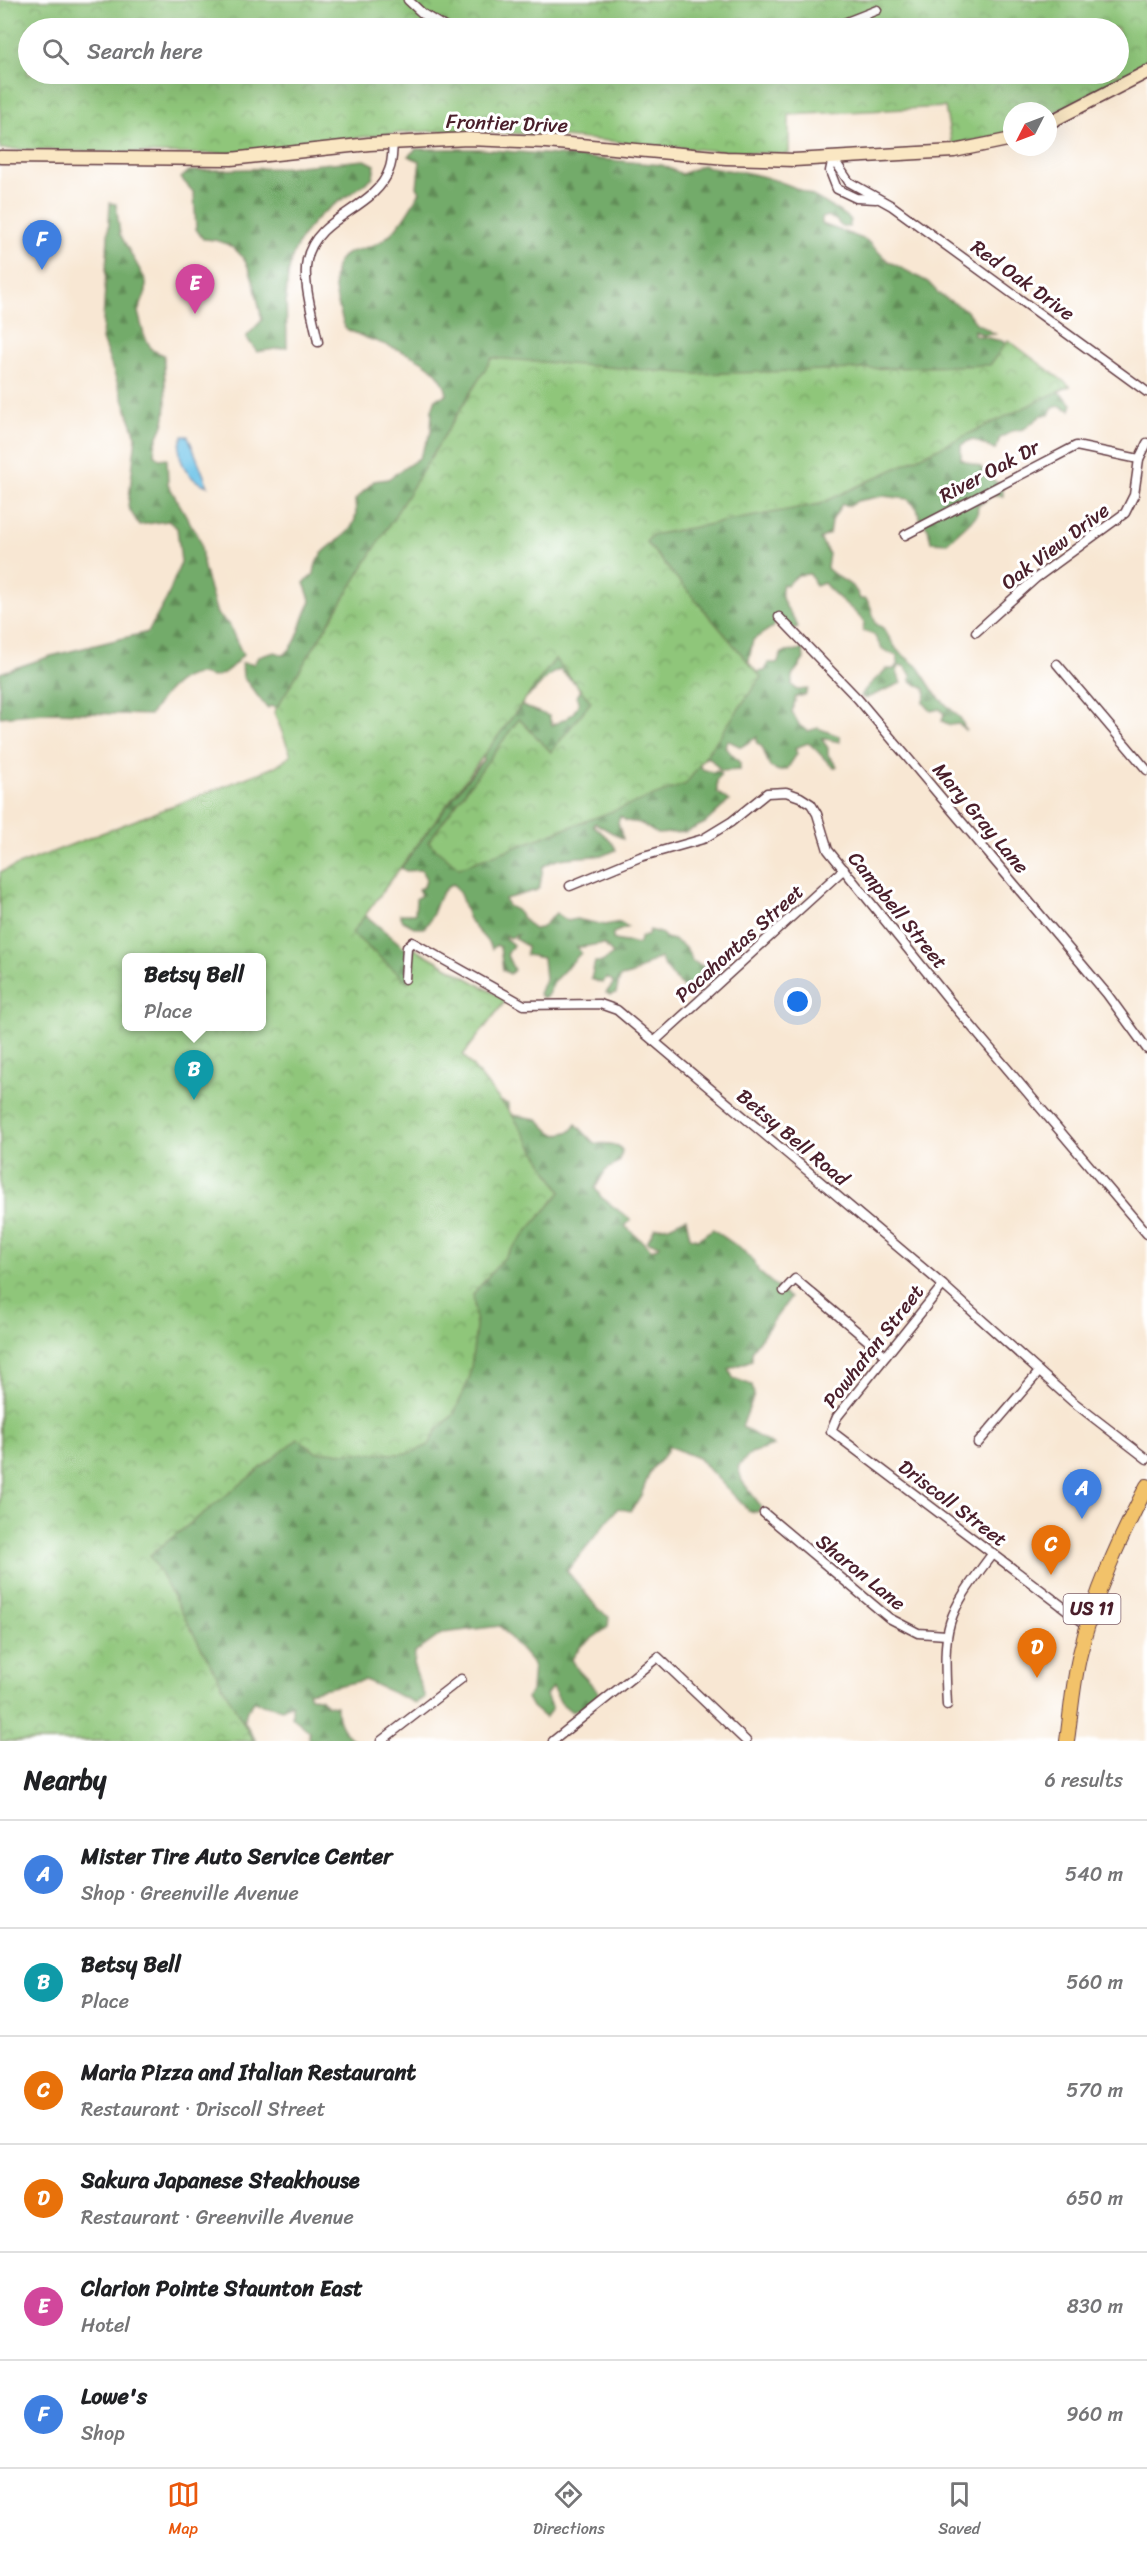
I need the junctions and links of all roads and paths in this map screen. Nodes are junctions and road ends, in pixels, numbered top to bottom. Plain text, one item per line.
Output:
1 (408, 0) edge
2 (877, 10) dead end
3 (430, 18) edge
4 (857, 18) edge
5 (1147, 72) edge
6 (1129, 81) edge
7 (1124, 84) edge
8 (1057, 118) edge
9 (1003, 141) edge
10 (393, 142) junction
11 (0, 157) edge
12 (833, 158) junction
13 (877, 199) junction
14 (318, 342) dead end
15 (1147, 392) edge
16 (1147, 443) edge
17 (1139, 459) junction
18 (904, 535) dead end
19 (779, 617) dead end
20 (976, 632) dead end
21 (1057, 664) dead end
22 (1147, 770) edge
23 (844, 869) junction
24 (570, 886) dead end
25 (405, 979) dead end
26 (655, 1041) junction
27 (1147, 1049) edge
28 (1147, 1234) edge
29 (942, 1285) junction
30 (784, 1291) dead end
31 (886, 1356) junction
32 (1039, 1372) junction
33 (831, 1428) joint
34 (978, 1443) dead end
35 (1147, 1459) edge
36 (1147, 1486) edge
37 (764, 1513) dead end
38 (993, 1553) junction
39 (1087, 1625) junction
40 (946, 1635) junction
41 (461, 1679) dead end
42 (947, 1705) dead end
43 (381, 1741) edge
44 (553, 1741) edge
45 (746, 1741) edge
46 (1067, 1741) edge

1 - 3 street
2 - 4 street
5 - 6 street
7 - 8 street
9 - 12 street, Frontier Drive
10 - 11 street, Frontier Drive
10 - 12 street, Frontier Drive
10 - 14 street
12 - 13 street, Red Oak Drive
12 - 13 street, Red Oak Drive
13 - 15 street, Red Oak Drive
16 - 17 street, Oak View Drive
17 - 18 street, River Oak Dr
17 - 20 street, Oak View Drive
19 - 27 street, Mary Gray Lane
21 - 22 street
23 - 24 street, Campbell Street
23 - 26 street, Pocahontas Street
23 - 28 street, Campbell Street
25 - 26 street, Betsy Bell Road
26 - 29 street, Betsy Bell Road
29 - 31 street, Powhatan Street
29 - 32 street, Betsy Bell Road
30 - 31 street
31 - 33 street, Powhatan Street
32 - 34 street
32 - 35 street, Betsy Bell Road
33 - 38 street, Driscoll Street
36 - 39 main road, US 11
37 - 40 street, Sharon Lane
38 - 39 street, Driscoll Street
38 - 40 street
39 - 46 main road, US 11
40 - 42 street
41 - 43 street
44 - 45 street

